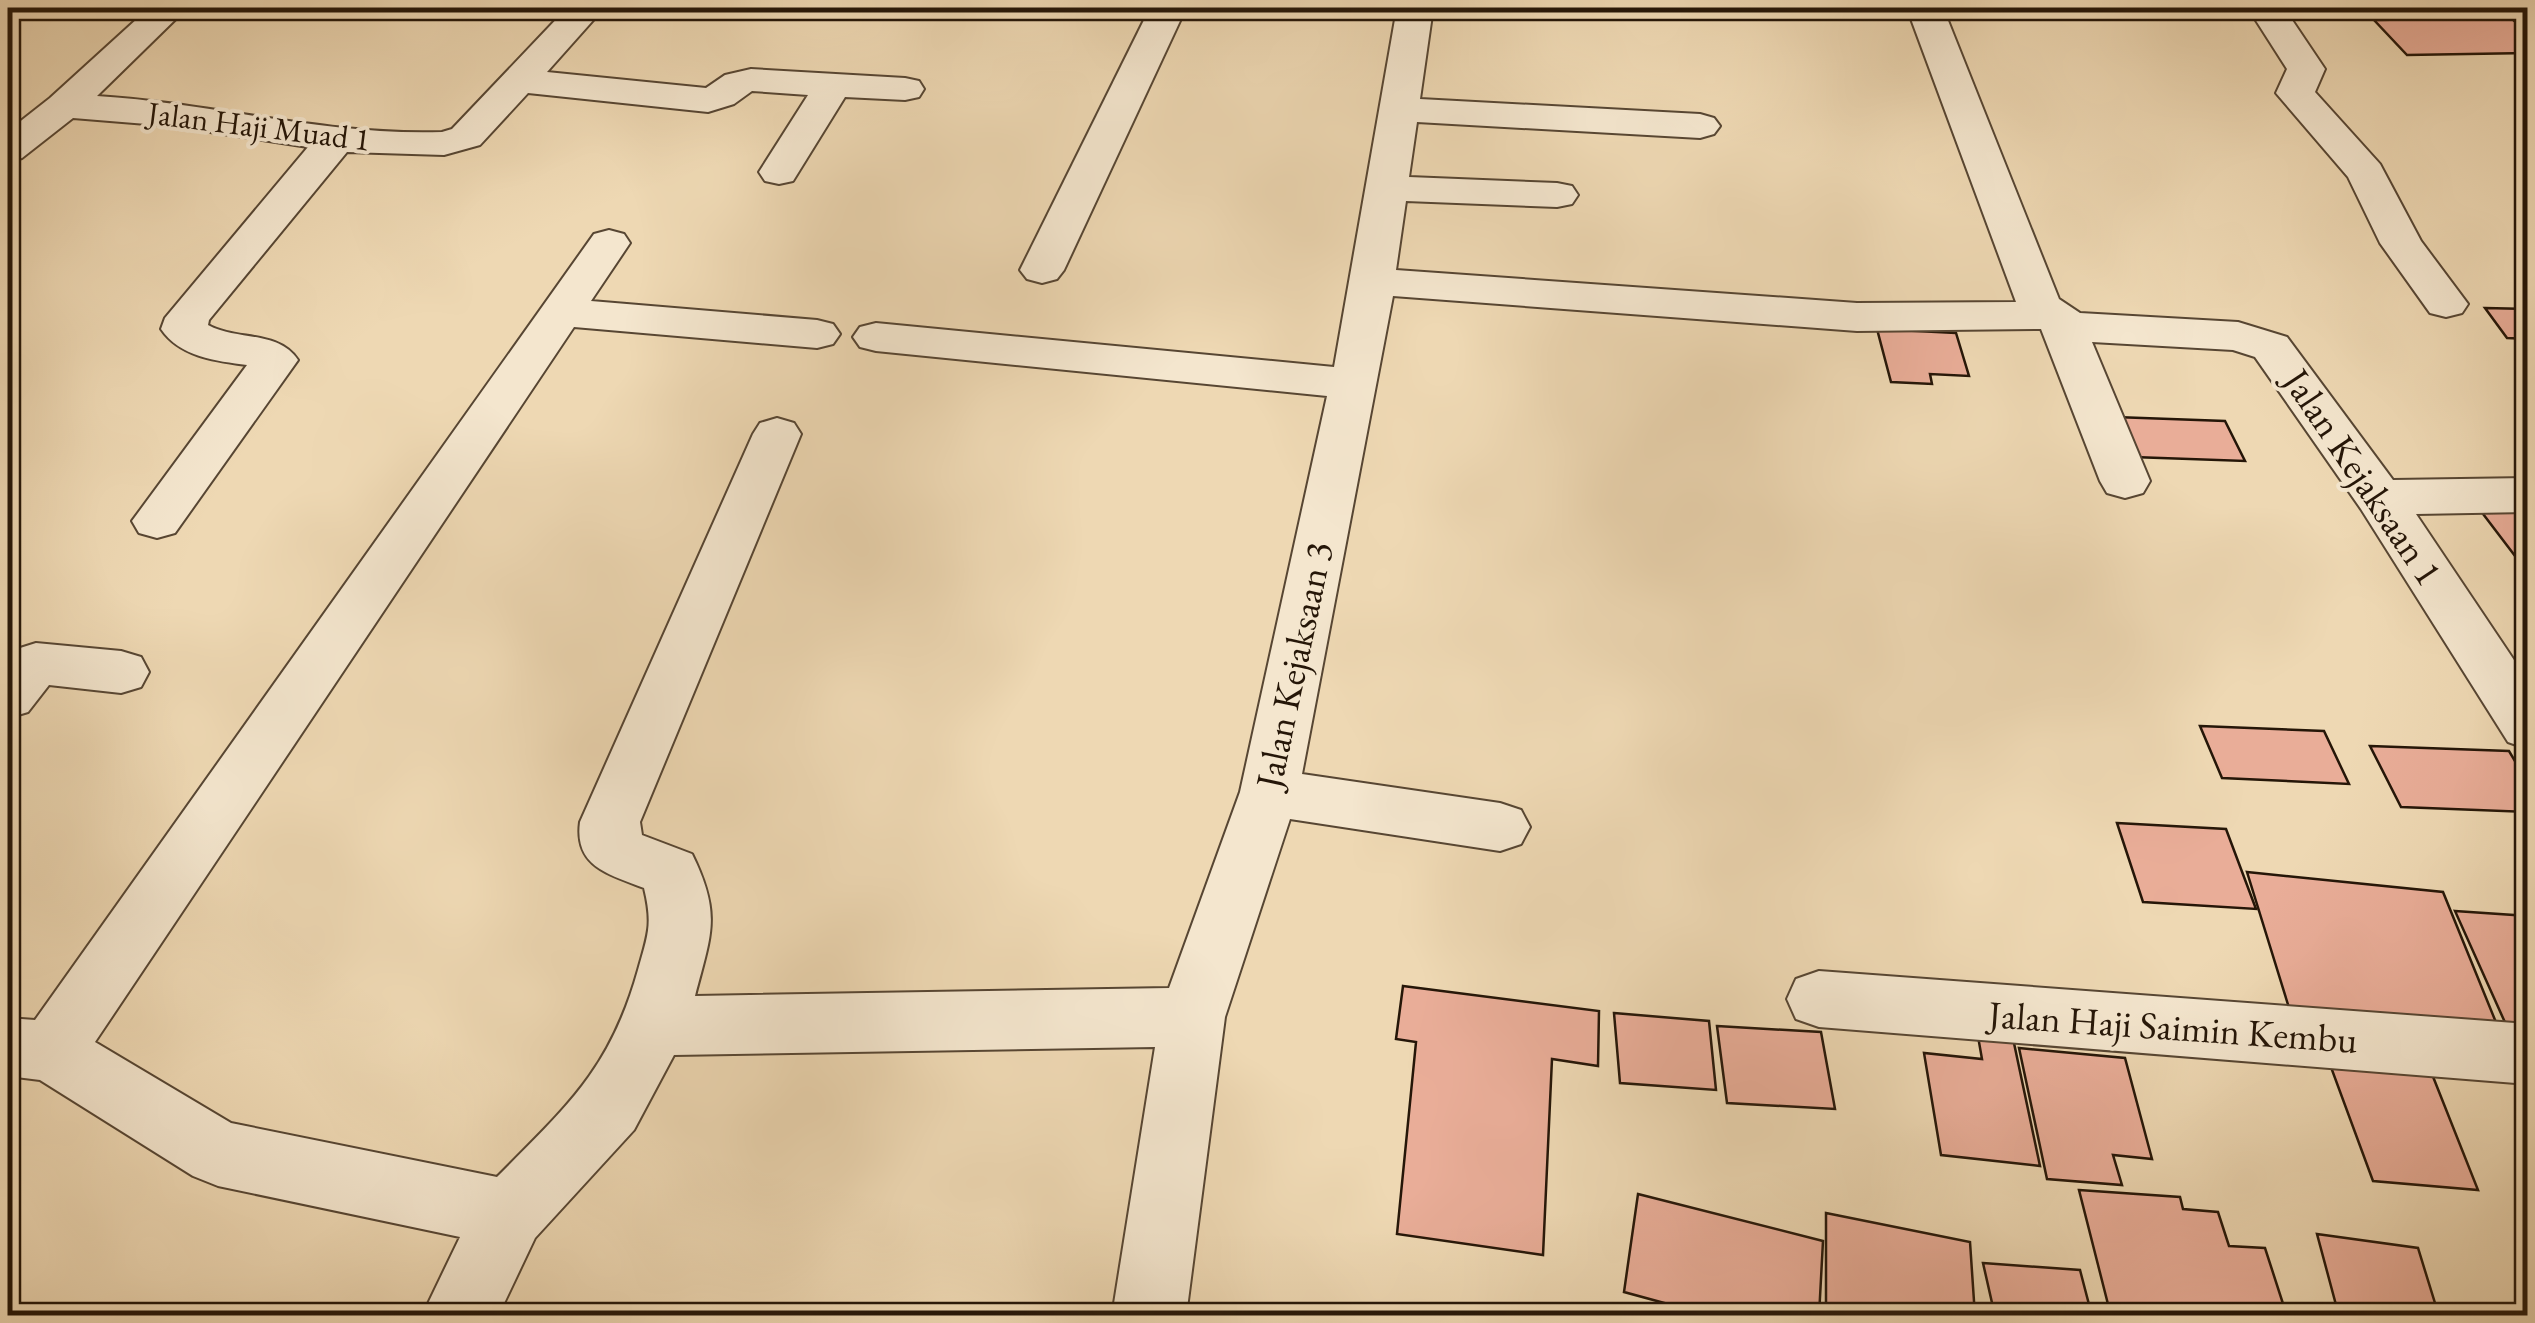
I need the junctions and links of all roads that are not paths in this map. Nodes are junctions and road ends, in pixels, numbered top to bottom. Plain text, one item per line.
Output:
1 (169, 8) edge
2 (586, 8) edge
3 (1168, 8) edge
4 (1415, 8) edge
5 (1925, 8) edge
6 (2266, 8) edge
7 (516, 80) junction
8 (834, 84) junction
9 (905, 89) dead end
10 (64, 106) junction
11 (1399, 109) junction
12 (1700, 126) dead end
13 (336, 138) junction
14 (8, 150) edge
15 (779, 172) dead end
16 (1387, 188) junction
17 (1557, 195) dead end
18 (609, 243) dead end
19 (1042, 270) dead end
20 (1372, 281) junction
21 (2446, 304) dead end
22 (560, 312) junction
23 (2055, 319) junction
24 (817, 334) dead end
25 (876, 337) dead end
26 (1352, 384) junction
27 (777, 434) dead end
28 (2125, 481) dead end
29 (2528, 495) edge
30 (2378, 497) junction
31 (157, 521) dead end
32 (121, 672) dead end
33 (8, 697) edge
34 (2528, 727) edge
35 (1269, 792) junction
36 (1500, 827) dead end
37 (1820, 999) dead end
38 (1192, 1017) junction
39 (654, 1026) junction
40 (29, 1049) edge
41 (2528, 1054) edge
42 (510, 1214) junction
43 (460, 1316) edge
44 (1150, 1316) edge

1 - 10 street
2 - 7 street
3 - 19 street
4 - 11 street, Jalan Kejaksaan 3
5 - 23 street
6 - 21 street
7 - 8 street
7 - 13 street, Jalan Haji Muad 1
8 - 9 street
8 - 15 street
10 - 13 street, Jalan Haji Muad 1
10 - 14 street
11 - 12 street
11 - 16 street, Jalan Kejaksaan 3
13 - 31 street
16 - 17 street
16 - 20 street, Jalan Kejaksaan 3
18 - 22 street
20 - 23 street, Jalan Kejaksaan 1
20 - 26 street, Jalan Kejaksaan 3
22 - 24 street
22 - 40 street
23 - 28 street
23 - 30 street, Jalan Kejaksaan 1
25 - 26 street
26 - 35 street, Jalan Kejaksaan 3
27 - 39 street
29 - 30 street
30 - 34 street, Jalan Kejaksaan 1
32 - 33 street
35 - 36 street
35 - 38 street, Jalan Kejaksaan 3
37 - 41 street, Jalan Haji Saimin Kembu
38 - 39 street
38 - 44 street, Jalan Kejaksaan 3
39 - 42 street
40 - 42 street
42 - 43 street

